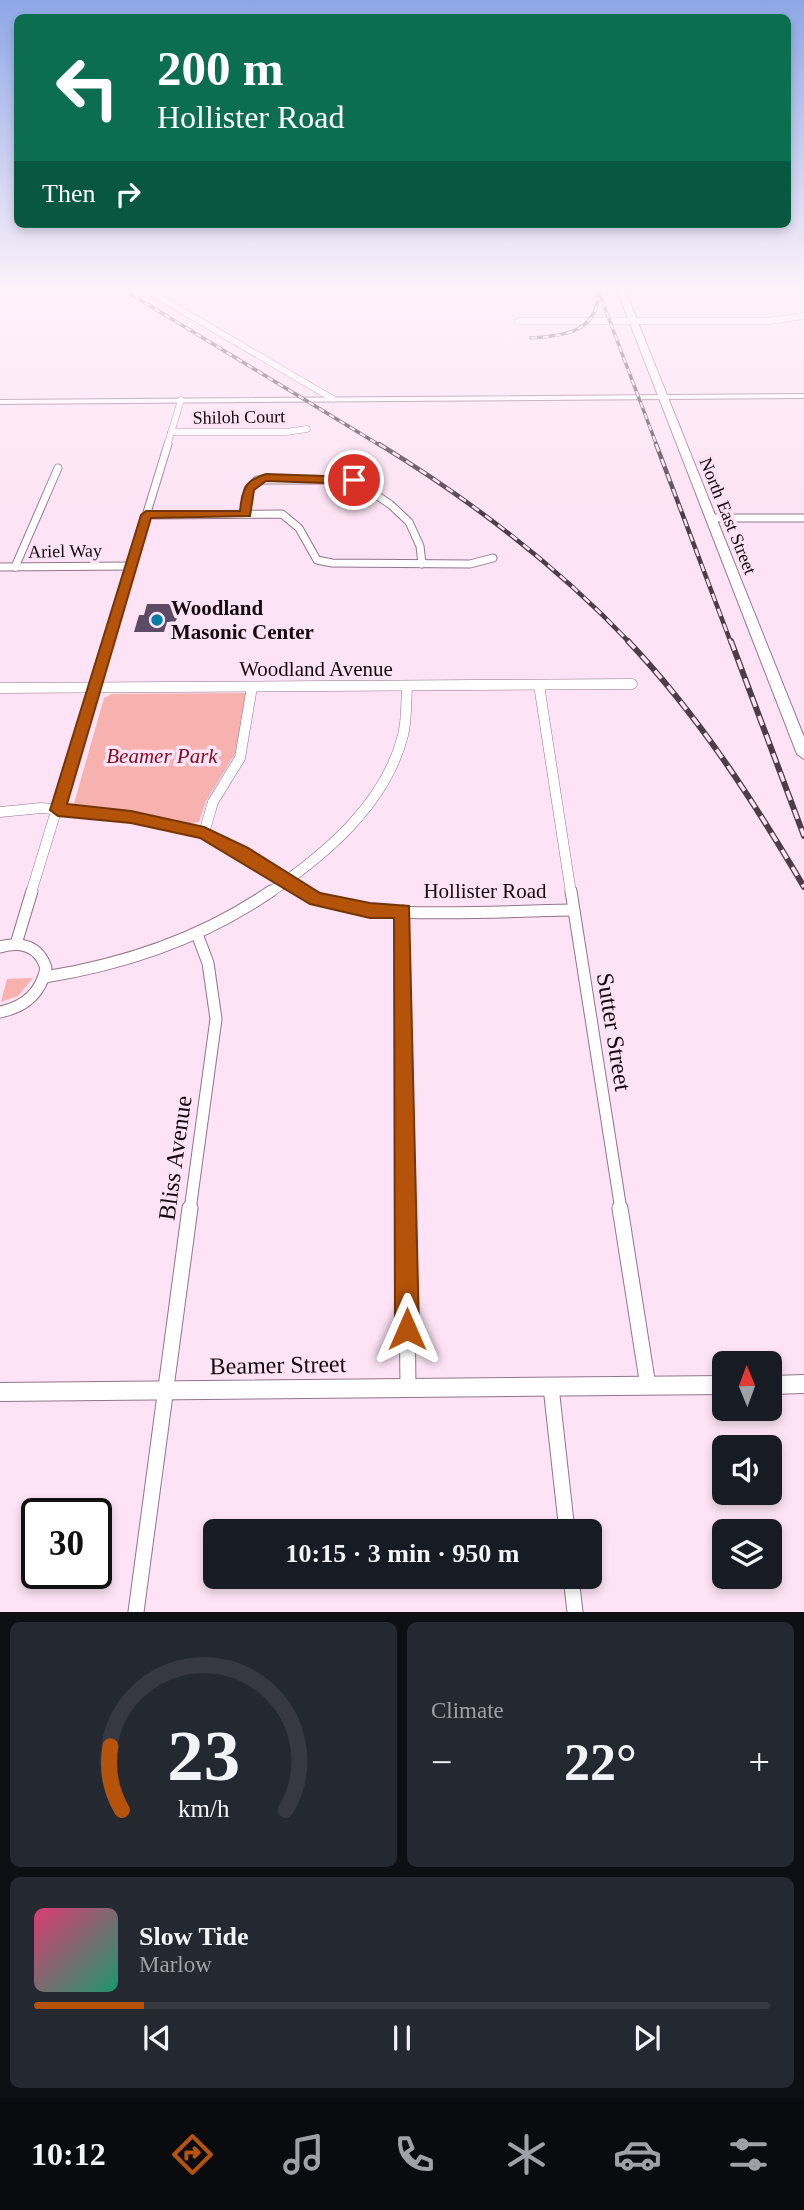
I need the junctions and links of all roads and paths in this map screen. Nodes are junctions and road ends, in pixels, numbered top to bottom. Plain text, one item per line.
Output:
1 (275, 365) edge
2 (650, 365) edge
3 (804, 396) edge
4 (663, 397) junction
5 (332, 399) junction
6 (181, 400) junction
7 (0, 402) edge
8 (307, 429) dead end
9 (171, 432) junction
10 (58, 468) dead end
11 (246, 514) junction
12 (146, 515) junction
13 (710, 518) junction
14 (804, 518) edge
15 (493, 558) dead end
16 (422, 564) junction
17 (131, 566) junction
18 (0, 567) edge
19 (15, 567) junction
20 (632, 684) dead end
21 (539, 685) junction
22 (407, 686) junction
23 (93, 687) junction
24 (253, 687) junction
25 (0, 688) edge
26 (804, 754) edge
27 (58, 810) junction
28 (0, 812) edge
29 (204, 833) junction
30 (287, 883) junction
31 (573, 909) junction
32 (403, 911) junction
33 (197, 934) junction
34 (16, 944) junction
35 (0, 947) edge
36 (45, 977) junction
37 (0, 1012) edge
38 (804, 1384) edge
39 (712, 1385) edge
40 (782, 1385) edge
41 (648, 1386) junction
42 (551, 1387) junction
43 (408, 1388) junction
44 (166, 1391) junction
45 (0, 1392) edge
46 (566, 1519) edge
47 (573, 1589) edge
48 (136, 1612) edge
49 (575, 1612) edge

1 - 5 street
2 - 4 main road, North East Street
3 - 4 street
4 - 5 street
4 - 13 main road, North East Street
5 - 6 street
6 - 7 street
6 - 9 street
8 - 9 street, Shiloh Court
9 - 12 street
10 - 19 street
11 - 12 street
11 - 16 street
11 - 16 street
12 - 17 street
13 - 14 street
13 - 26 main road, North East Street
15 - 16 street
17 - 19 street, Ariel Way
17 - 23 street
18 - 19 street, Ariel Way
20 - 21 street, Woodland Avenue
21 - 22 street, Woodland Avenue
21 - 31 street, Sutter Street
22 - 24 street, Woodland Avenue
22 - 30 street
23 - 24 street, Woodland Avenue
23 - 25 street, Woodland Avenue
23 - 27 street
24 - 29 street
27 - 28 street, Hollister Road
27 - 29 street, Hollister Road
27 - 34 street
29 - 30 street, Hollister Road
30 - 32 street, Hollister Road
30 - 33 street
31 - 32 street, Hollister Road
31 - 41 street, Sutter Street
32 - 43 street
33 - 36 street
33 - 44 street, Bliss Avenue
34 - 35 street
34 - 36 street
36 - 37 street
38 - 40 street
39 - 41 street, Beamer Street
41 - 42 street, Beamer Street
42 - 43 street, Beamer Street
42 - 46 street
43 - 44 street, Beamer Street
44 - 45 street, Beamer Street
44 - 48 street, Bliss Avenue
47 - 49 street

